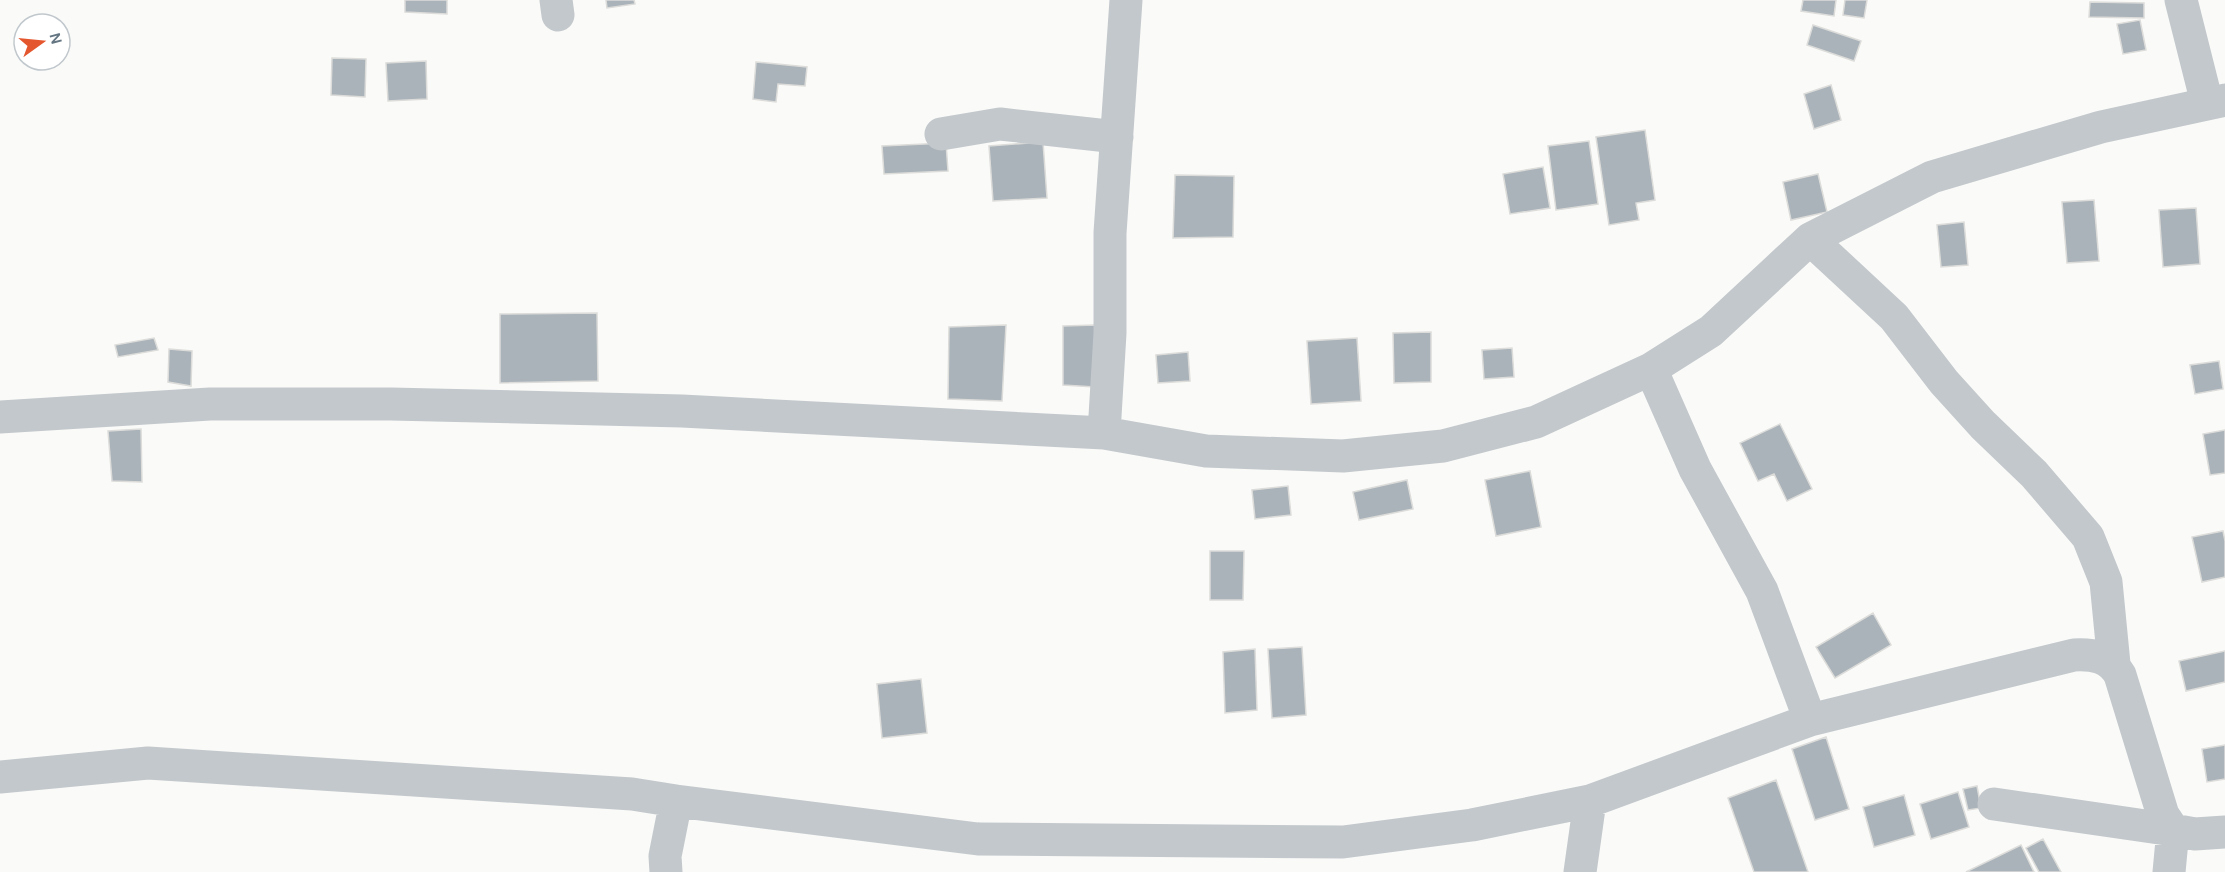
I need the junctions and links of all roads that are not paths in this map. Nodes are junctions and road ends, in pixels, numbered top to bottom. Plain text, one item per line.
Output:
1 (1126, 0) edge
2 (2181, 0) edge
3 (2216, 101) edge
4 (941, 134) dead end
5 (1117, 137) junction
6 (1810, 239) junction
7 (1651, 369) junction
8 (0, 417) edge
9 (1104, 433) junction
10 (2114, 664) junction
11 (1810, 720) junction
12 (0, 777) edge
13 (675, 801) junction
14 (1590, 801) junction
15 (1994, 804) dead end
16 (2173, 830) junction
17 (2225, 832) edge
18 (666, 872) edge
19 (1580, 872) edge
20 (2169, 872) edge

1 - 5 street
2 - 3 street
3 - 6 street
4 - 5 street
5 - 9 street
6 - 7 street
6 - 10 street
7 - 9 street
7 - 11 street
8 - 9 street
10 - 11 street
10 - 16 street
11 - 14 street
12 - 13 street
13 - 14 street
13 - 18 street
14 - 19 street
15 - 16 street
16 - 17 street
16 - 20 street

